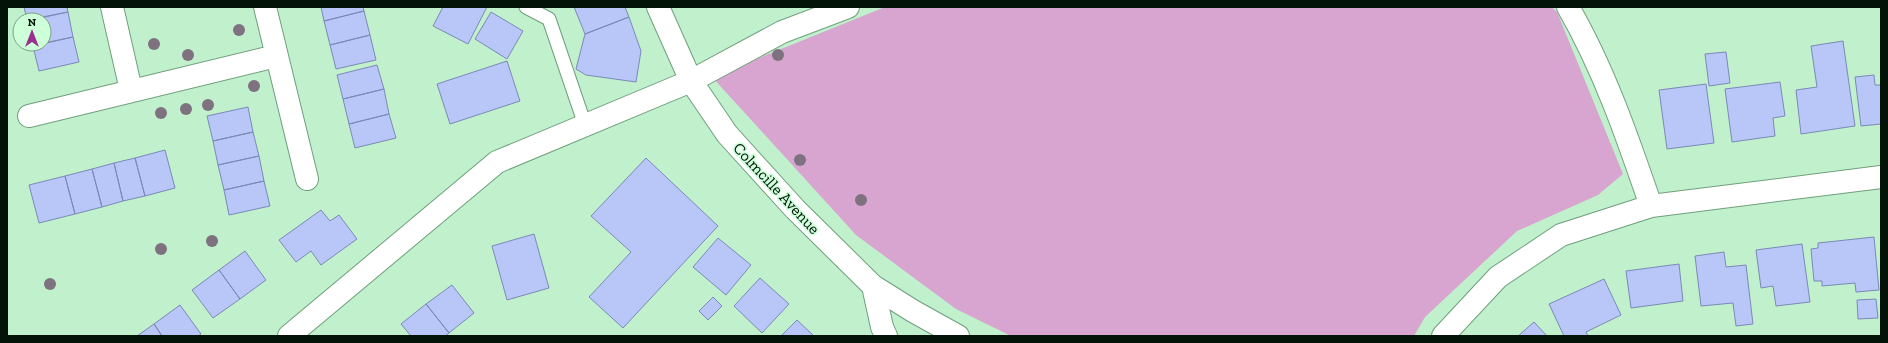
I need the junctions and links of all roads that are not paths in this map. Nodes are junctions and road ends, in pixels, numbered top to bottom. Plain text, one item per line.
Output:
1 (112, 7) edge
2 (265, 7) edge
3 (526, 7) edge
4 (658, 7) edge
5 (848, 7) edge
6 (1568, 7) edge
7 (276, 56) junction
8 (691, 81) junction
9 (131, 90) junction
10 (29, 116) dead end
11 (586, 125) junction
12 (1881, 177) edge
13 (307, 179) dead end
14 (1651, 206) junction
15 (873, 286) junction
16 (289, 336) edge
17 (886, 336) edge
18 (958, 336) edge
19 (1443, 336) edge

1 - 9 street
2 - 7 street
3 - 11 lane
4 - 8 street, Colmcille Avenue
5 - 8 street
6 - 14 street
7 - 9 street
7 - 13 street
8 - 11 street
8 - 15 street, Colmcille Avenue
9 - 10 street
11 - 16 street
12 - 14 street
14 - 19 street
15 - 17 street
15 - 18 street, Colmcille Avenue

